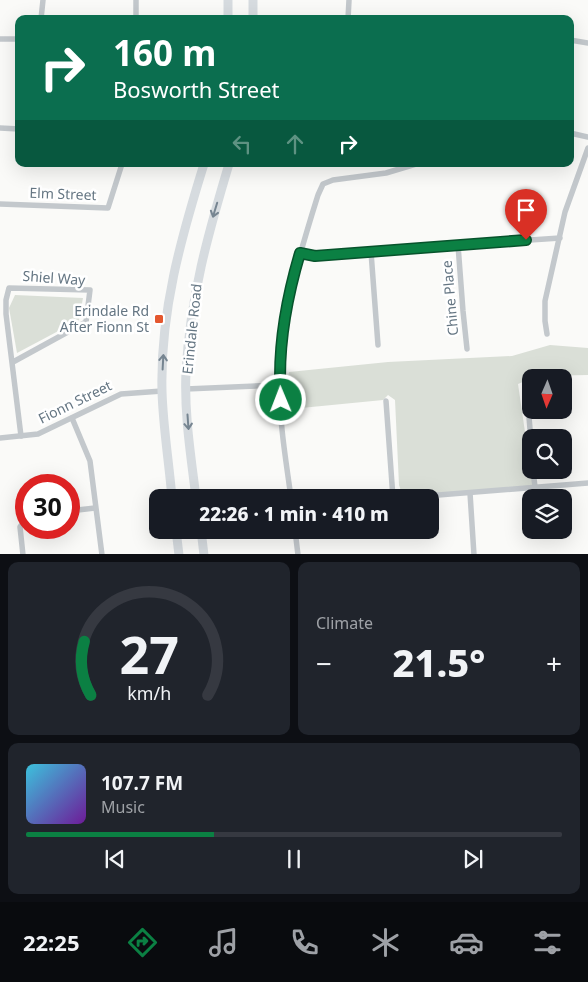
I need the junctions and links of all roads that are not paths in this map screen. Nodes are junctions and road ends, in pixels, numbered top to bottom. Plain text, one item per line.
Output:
1 (43, 0) edge
2 (136, 0) edge
3 (228, 0) edge
4 (253, 0) edge
5 (349, 0) edge
6 (41, 15) edge
7 (136, 15) edge
8 (228, 15) edge
9 (252, 15) edge
10 (348, 15) edge
11 (0, 39) edge
12 (15, 39) edge
13 (574, 41) edge
14 (588, 43) edge
15 (0, 128) edge
16 (15, 128) edge
17 (574, 134) edge
18 (588, 137) edge
19 (588, 148) edge
20 (121, 167) edge
21 (203, 167) edge
22 (229, 167) edge
23 (406, 167) edge
24 (0, 204) edge
25 (560, 238) junction
26 (458, 245) junction
27 (372, 252) junction
28 (300, 253) junction
29 (547, 334) dead end
30 (378, 345) dead end
31 (468, 350) dead end
32 (13, 362) junction
33 (280, 385) junction
34 (186, 389) junction
35 (162, 391) junction
36 (386, 401) dead end
37 (72, 418) junction
38 (21, 436) junction
39 (0, 438) edge
40 (534, 479) edge
41 (588, 483) edge
42 (535, 487) junction
43 (171, 489) edge
44 (195, 489) edge
45 (290, 489) edge
46 (392, 489) edge
47 (470, 493) junction
48 (439, 495) edge
49 (95, 508) junction
50 (80, 510) edge
51 (21, 539) edge
52 (177, 539) edge
53 (202, 539) edge
54 (296, 539) edge
55 (23, 554) edge
56 (102, 554) edge
57 (179, 554) edge
58 (204, 554) edge
59 (298, 554) edge
60 (474, 554) edge

1 - 6 street
2 - 7 street
3 - 8 main road
4 - 9 main road
5 - 10 street
11 - 12 street
13 - 14 street
15 - 16 street
17 - 18 street
19 - 25 street
20 - 24 street, Elm Street
35 -> 21 main road, Erindale Road
22 -> 34 main road, Erindale Road
23 - 28 street
25 - 26 street
25 - 29 street
26 - 27 street
26 - 31 street, Chine Place
27 - 28 street
27 - 30 street
28 - 33 street
32 - 32 street, Shiel Way
32 - 38 street, Shiel Way
33 - 34 street
33 - 45 street
34 -> 44 main road, Erindale Road
35 - 37 street, Fionn Street
35 - 43 main road, Erindale Road
36 - 46 street
37 - 38 street, Fionn Street
37 - 49 street
38 - 39 street, Fionn Street
40 - 42 street
41 - 42 street
42 - 47 street
47 - 48 street
47 - 60 street
49 - 50 street
49 - 56 street
51 - 55 street
52 - 57 main road
53 - 58 main road
54 - 59 street

